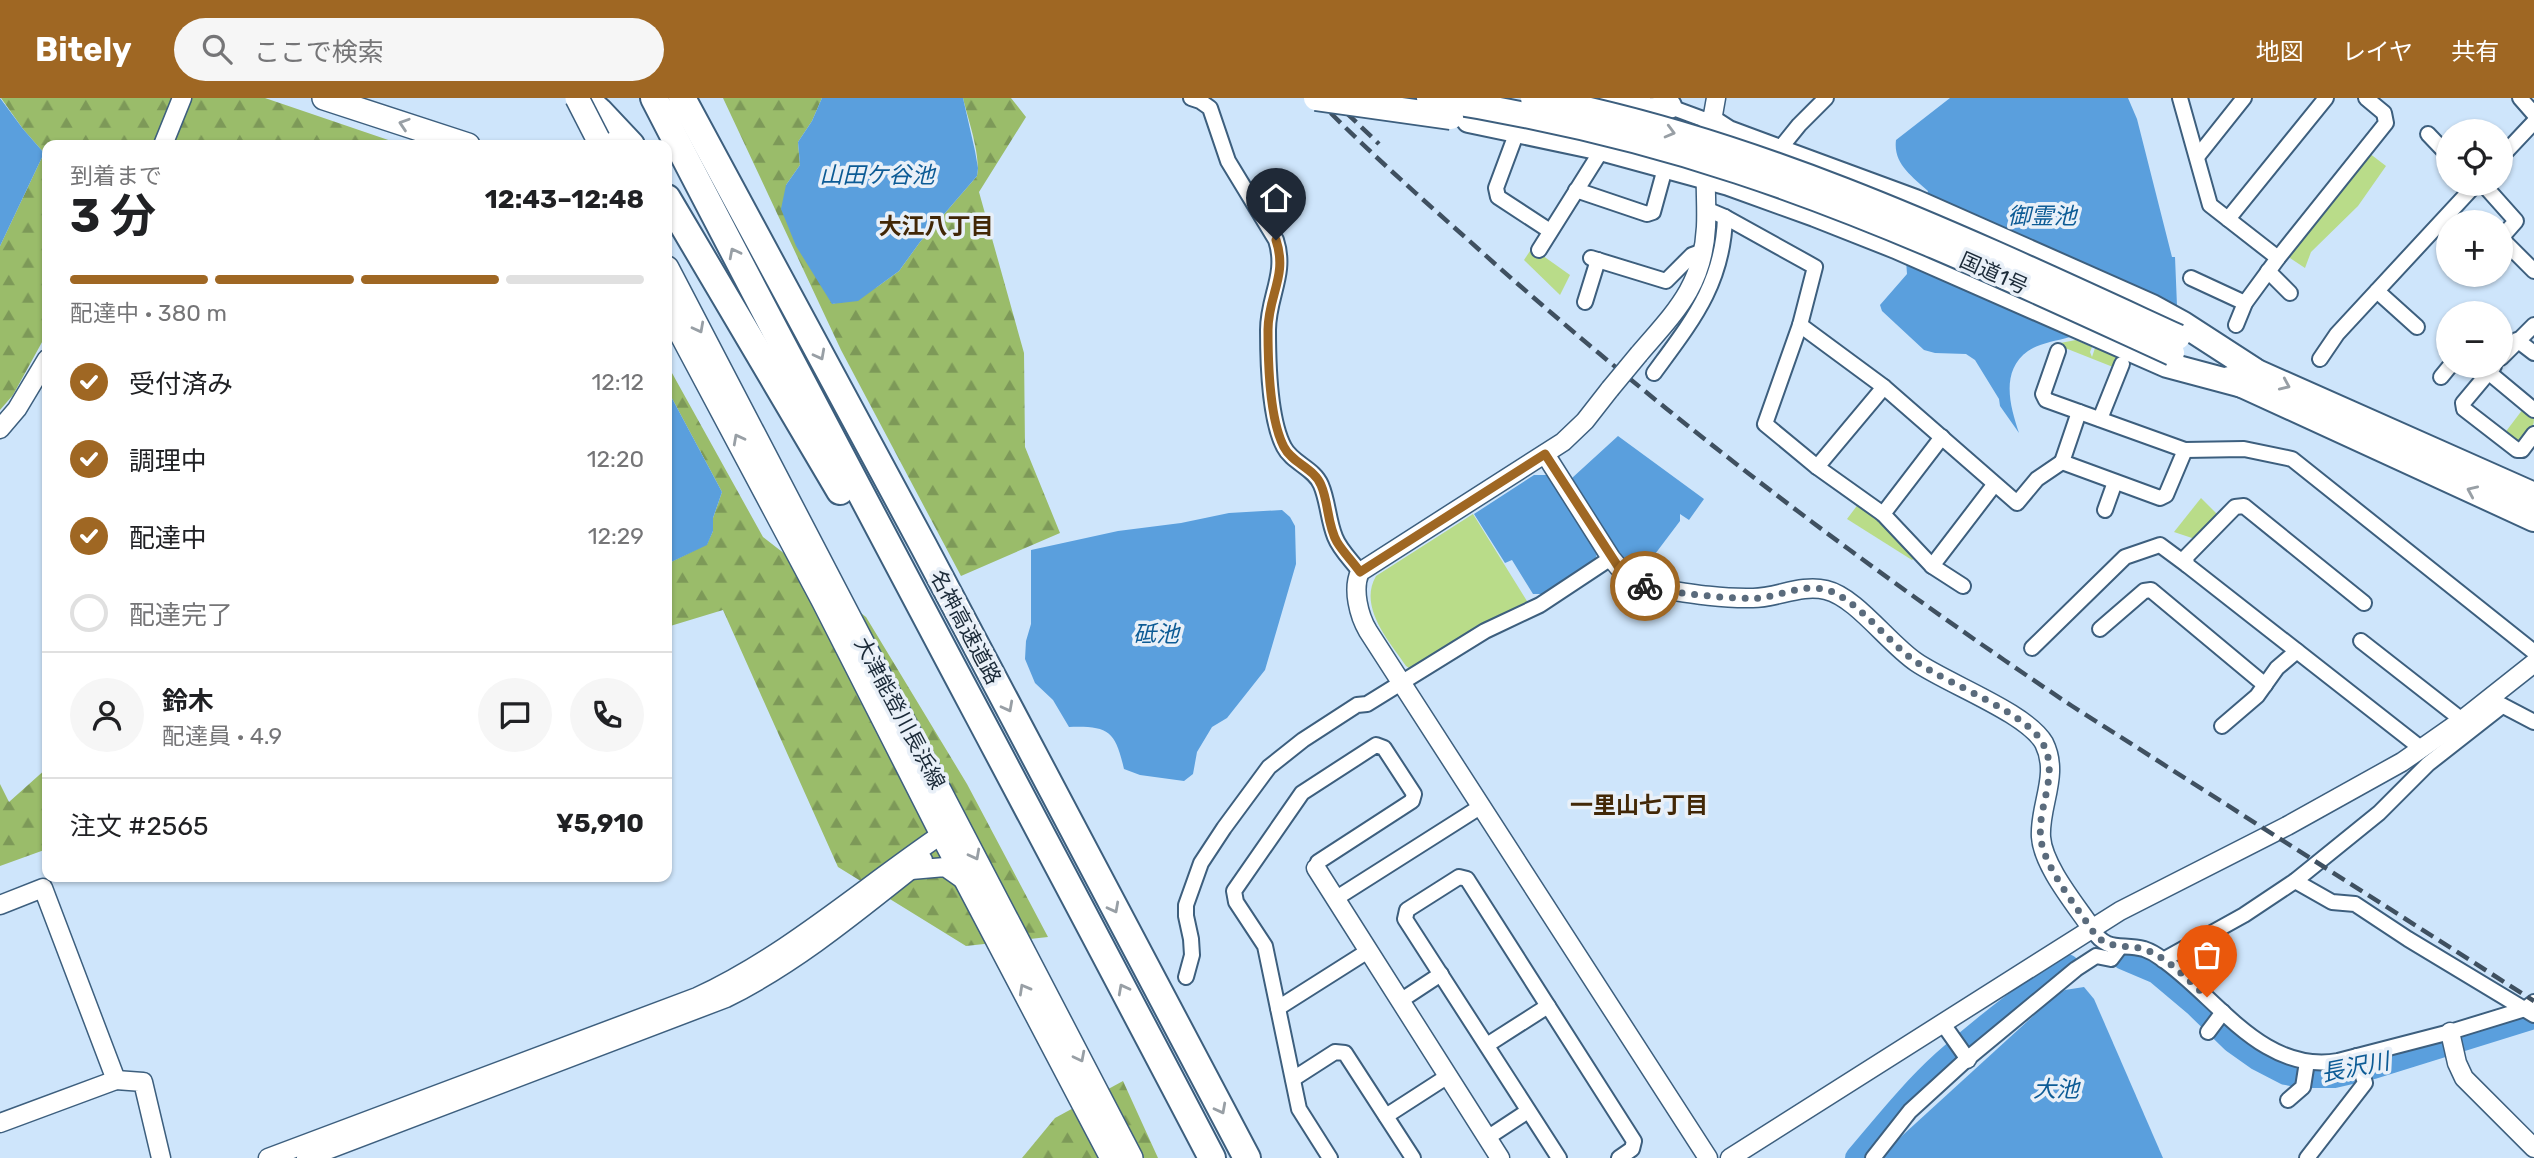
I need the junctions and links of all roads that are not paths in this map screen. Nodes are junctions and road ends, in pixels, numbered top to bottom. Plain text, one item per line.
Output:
1 (182, 98) edge
2 (324, 98) edge
3 (576, 98) edge
4 (584, 98) edge
5 (654, 98) edge
6 (682, 98) edge
7 (699, 98) edge
8 (1191, 98) edge
9 (1316, 98) edge
10 (1360, 98) edge
11 (1429, 98) edge
12 (1533, 98) edge
13 (1602, 98) edge
14 (1643, 98) edge
15 (1826, 98) edge
16 (2180, 98) edge
17 (2244, 98) edge
18 (2326, 98) edge
19 (2366, 98) edge
20 (2520, 98) edge
21 (1669, 106) junction
22 (1714, 110) edge
23 (2534, 114) edge
24 (2534, 122) edge
25 (2428, 134) dead end
26 (1515, 137) junction
27 (612, 139) edge
28 (165, 140) edge
29 (453, 140) edge
30 (2436, 142) edge
31 (2513, 144) edge
32 (1778, 151) junction
33 (1598, 156) junction
34 (2197, 157) junction
35 (1664, 172) junction
36 (1701, 175) junction
37 (1576, 190) junction
38 (2465, 196) edge
39 (2494, 196) edge
40 (672, 206) edge
41 (1706, 209) junction
42 (1725, 217) junction
43 (2228, 219) junction
44 (1550, 231) junction
45 (1539, 250) dead end
46 (1703, 251) junction
47 (2278, 258) junction
48 (2268, 271) junction
49 (2534, 271) edge
50 (672, 278) edge
51 (2191, 278) dead end
52 (2377, 291) junction
53 (2290, 293) dead end
54 (788, 295) junction
55 (1585, 302) dead end
56 (2245, 303) junction
57 (672, 316) edge
58 (1800, 325) junction
59 (2236, 325) dead end
60 (2534, 325) edge
61 (2417, 327) dead end
62 (2517, 340) junction
63 (2513, 344) edge
64 (2175, 345) junction
65 (2058, 351) dead end
66 (2534, 354) edge
67 (2320, 359) dead end
68 (2122, 363) dead end
69 (42, 368) edge
70 (1654, 373) dead end
71 (2248, 378) junction
72 (2481, 378) edge
73 (2499, 378) edge
74 (1884, 387) junction
75 (2534, 410) edge
76 (2079, 412) junction
77 (2100, 419) junction
78 (0, 429) edge
79 (2534, 434) edge
80 (1942, 437) junction
81 (2185, 450) junction
82 (1545, 454) junction
83 (2062, 462) junction
84 (1818, 467) junction
85 (2115, 482) junction
86 (1994, 485) junction
87 (2534, 495) edge
88 (2105, 510) dead end
89 (1883, 514) junction
90 (2534, 519) edge
91 (1611, 558) junction
92 (2187, 565) junction
93 (1932, 566) junction
94 (1360, 572) junction
95 (1963, 586) dead end
96 (2364, 603) dead end
97 (2101, 629) dead end
98 (2361, 641) dead end
99 (2032, 649) dead end
100 (2297, 651) junction
101 (2534, 652) edge
102 (2534, 663) edge
103 (1402, 684) junction
104 (2265, 685) junction
105 (2496, 702) junction
106 (2462, 720) junction
107 (2534, 722) edge
108 (2222, 726) dead end
109 (2422, 749) junction
110 (1480, 807) junction
111 (1030, 811) junction
112 (950, 835) junction
113 (1315, 868) joint
114 (911, 870) junction
115 (2295, 881) junction
116 (968, 884) junction
117 (1335, 899) junction
118 (0, 905) edge
119 (2092, 929) junction
120 (2120, 947) junction
121 (1368, 951) junction
122 (2163, 960) junction
123 (1441, 974) junction
124 (1186, 977) dead end
125 (1400, 1001) junction
126 (1548, 1006) junction
127 (1278, 1008) junction
128 (2531, 1009) edge
129 (2223, 1012) junction
130 (1943, 1023) junction
131 (2209, 1032) dead end
132 (2449, 1032) junction
133 (1487, 1045) junction
134 (2357, 1057) junction
135 (1967, 1059) junction
136 (2307, 1063) junction
137 (1448, 1076) junction
138 (1293, 1079) junction
139 (116, 1080) junction
140 (2288, 1100) dead end
141 (1528, 1111) junction
142 (1386, 1116) junction
143 (0, 1122) edge
144 (1487, 1138) junction
145 (2534, 1148) edge
146 (161, 1158) edge
147 (268, 1158) edge
148 (306, 1158) edge
149 (1112, 1158) edge
150 (1132, 1158) edge
151 (1212, 1158) edge
152 (1247, 1158) edge
153 (1330, 1158) edge
154 (1413, 1158) edge
155 (1500, 1158) edge
156 (1559, 1158) edge
157 (1619, 1158) edge
158 (1708, 1158) edge
159 (1730, 1158) edge
160 (1873, 1158) edge
161 (2307, 1158) edge

1 - 28 street
29 -> 2 main road
3 - 27 highway
4 - 27 highway
111 -> 5 highway, 名神高速道路
6 - 54 highway, 名神高速道路
7 - 54 highway
8 - 94 street
9 - 36 highway, bridge
10 - 26 street
11 - 64 highway, 国道1号, bridge
12 -> 64 highway, 国道1号, bridge
13 - 21 highway
14 - 21 street
15 - 32 street
16 - 34 street
17 - 34 street
18 - 43 street
19 - 47 street
20 - 23 street
21 - 22 street
22 - 32 highway
22 - 36 street
24 - 31 street
25 - 30 street
26 - 33 street
26 - 44 street
32 - 64 highway
33 - 35 street
33 - 37 street
34 - 43 street
35 - 36 street
35 - 37 street
36 - 41 street
36 - 64 highway
37 - 44 street
38 - 52 street
39 - 49 street
40 - 111 highway
41 - 42 street
41 - 46 street
42 - 58 street
42 - 70 street
43 - 47 street
44 - 45 street
46 - 55 street
46 - 82 street, bridge
47 - 48 street
48 - 53 street
48 - 56 street
50 -> 112 main road, 大津能登川長浜線
51 - 56 street
52 - 61 street
52 - 67 street
54 -> 152 highway, 名神高速道路
56 - 59 street
112 -> 57 main road, 大津能登川長浜線
58 - 74 street
58 - 84 street
60 - 62 street
62 - 63 street
62 - 66 street
64 - 71 highway, 国道1号
65 - 76 street
68 - 77 street
69 - 78 street
71 -> 87 highway, 国道1号
90 -> 71 highway, 国道1号
72 - 79 street
73 - 75 street
74 - 80 street
74 - 84 street
76 - 77 street
76 - 83 street
77 - 81 street
80 - 86 street
80 - 89 street
81 - 85 street
81 - 101 street
82 - 91 street
82 - 94 street
83 - 85 street
83 - 86 street
84 - 89 street
85 - 88 street
86 - 93 street
89 - 93 street
91 - 103 street
91 - 119 street
92 - 96 street
92 - 99 street
92 - 100 street
93 - 95 street
94 - 103 street
97 - 104 street
98 - 106 street
100 - 104 street
100 - 109 street
102 - 105 street
103 - 110 street
103 - 124 street
104 - 108 street
105 - 106 street
105 - 107 street
105 - 115 street
106 - 109 street
109 - 119 street
110 - 117 street
110 - 158 street
151 -> 111 highway, 名神高速道路
112 - 114 street
112 - 116 main road, 大津能登川長浜線
112 - 147 street
112 -> 150 main road, 大津能登川長浜線
113 - 117 street
113 - 127 street
114 - 116 street
114 - 148 street
115 - 122 street
115 - 128 street
149 -> 116 main road, 大津能登川長浜線
117 - 121 street
118 - 139 street
119 - 120 street
119 - 130 street
120 - 122 street
120 - 135 street
121 - 125 street
121 - 127 street
122 - 129 street
123 - 125 street
123 - 126 street
123 - 133 street
125 - 137 street
126 - 133 street
126 - 157 street
127 - 138 street
128 - 132 street
129 - 131 street
129 - 136 street
130 - 135 street
130 - 159 street
132 - 134 street
132 - 145 street
133 - 141 street
134 - 136 street
134 - 161 street
135 - 160 street
136 - 140 street
137 - 142 street
137 - 144 street
138 - 142 street
138 - 153 street
139 - 143 street
139 - 146 street
141 - 144 street
141 - 156 street
142 - 154 street
144 - 155 street

